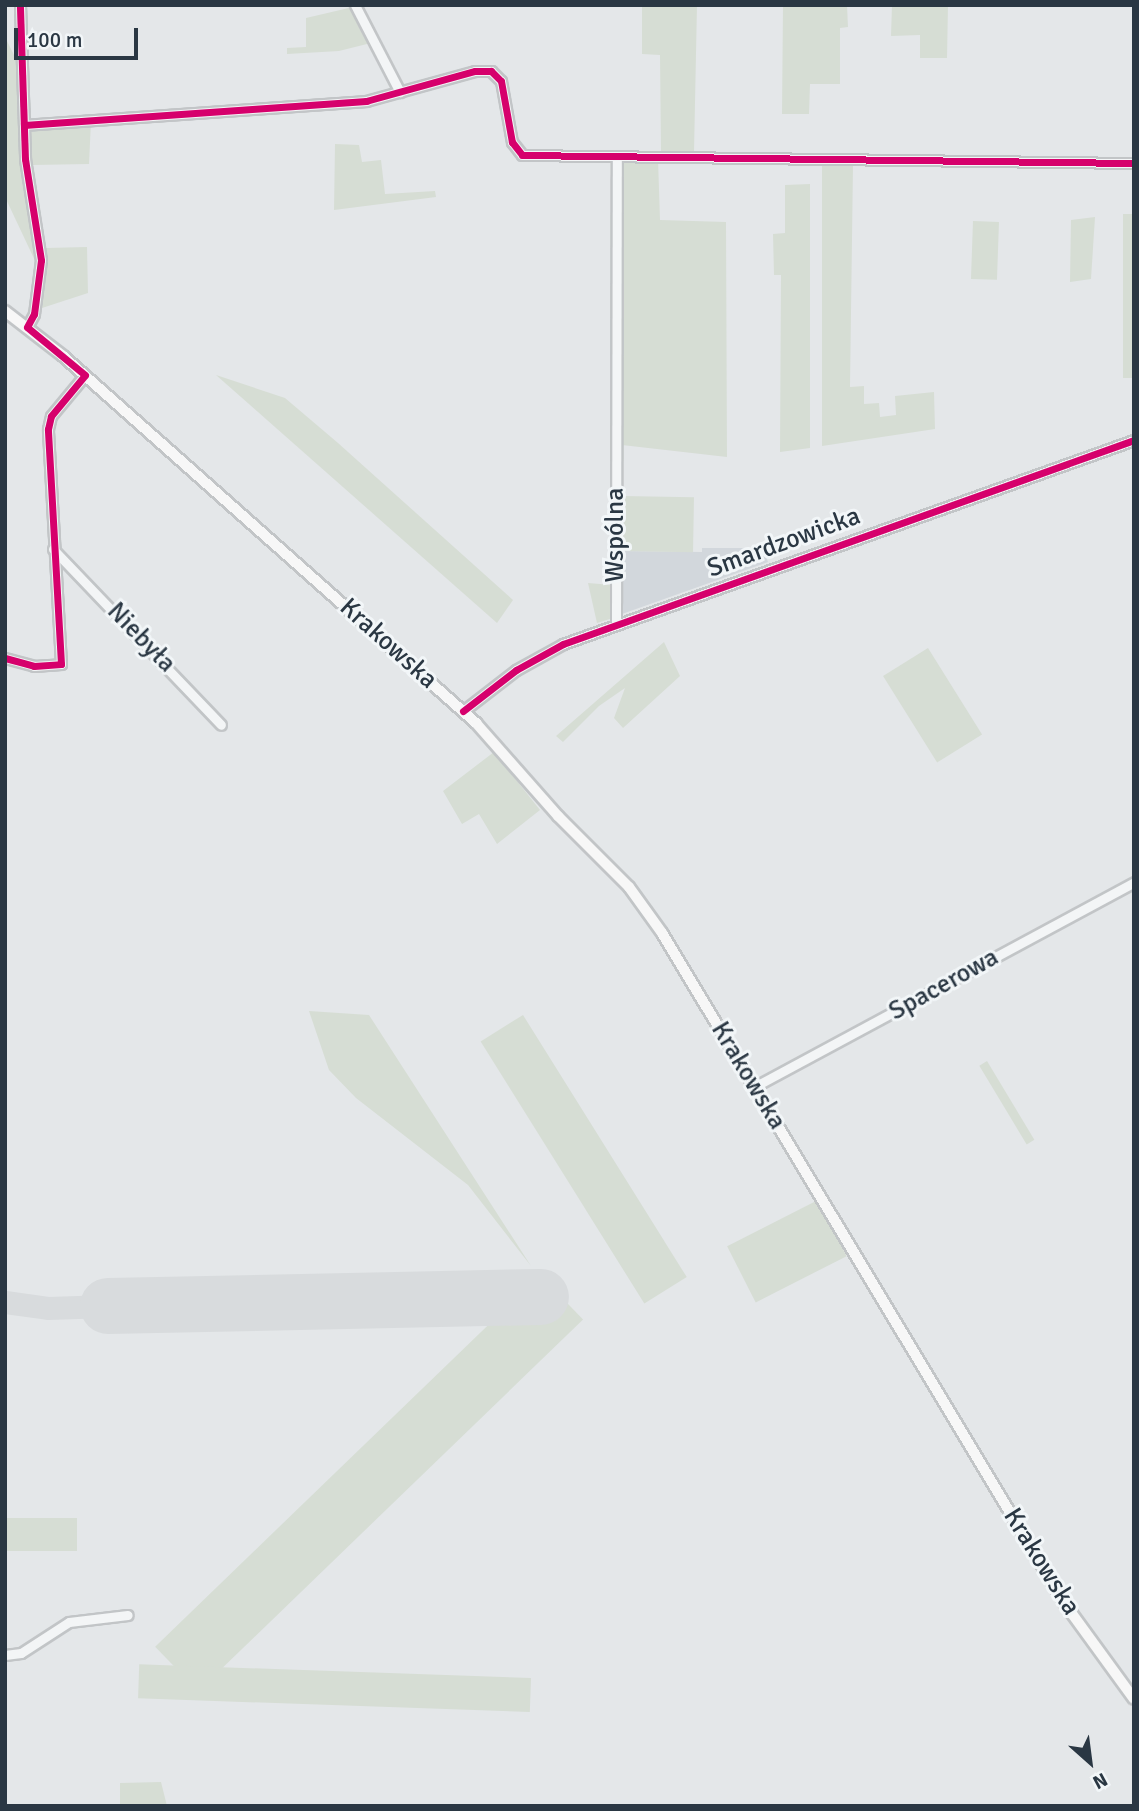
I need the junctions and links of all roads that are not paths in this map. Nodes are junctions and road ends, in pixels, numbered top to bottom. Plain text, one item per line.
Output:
1 (20, 5) edge
2 (355, 5) edge
3 (400, 92) junction
4 (24, 125) junction
5 (617, 156) junction
6 (1134, 163) edge
7 (5, 311) edge
8 (27, 327) junction
9 (85, 375) junction
10 (1134, 440) edge
11 (56, 551) junction
12 (616, 625) junction
13 (5, 658) edge
14 (463, 711) junction
15 (221, 725) dead end
16 (1134, 882) edge
17 (754, 1087) junction
18 (128, 1615) dead end
19 (5, 1655) edge
20 (1134, 1699) edge

1 - 4 street
2 - 3 street
3 - 4 street
3 - 5 street
4 - 8 street
5 - 6 street
5 - 12 street, Wspólna
7 - 8 main road
8 - 9 main road
9 - 11 street
9 - 14 main road, Krakowska
10 - 12 street, Smardzowicka
11 - 13 street
11 - 15 street, Niebyła
12 - 14 street, Smardzowicka
14 - 17 main road, Krakowska
16 - 17 street, Spacerowa
17 - 20 main road, Krakowska
18 - 19 street

